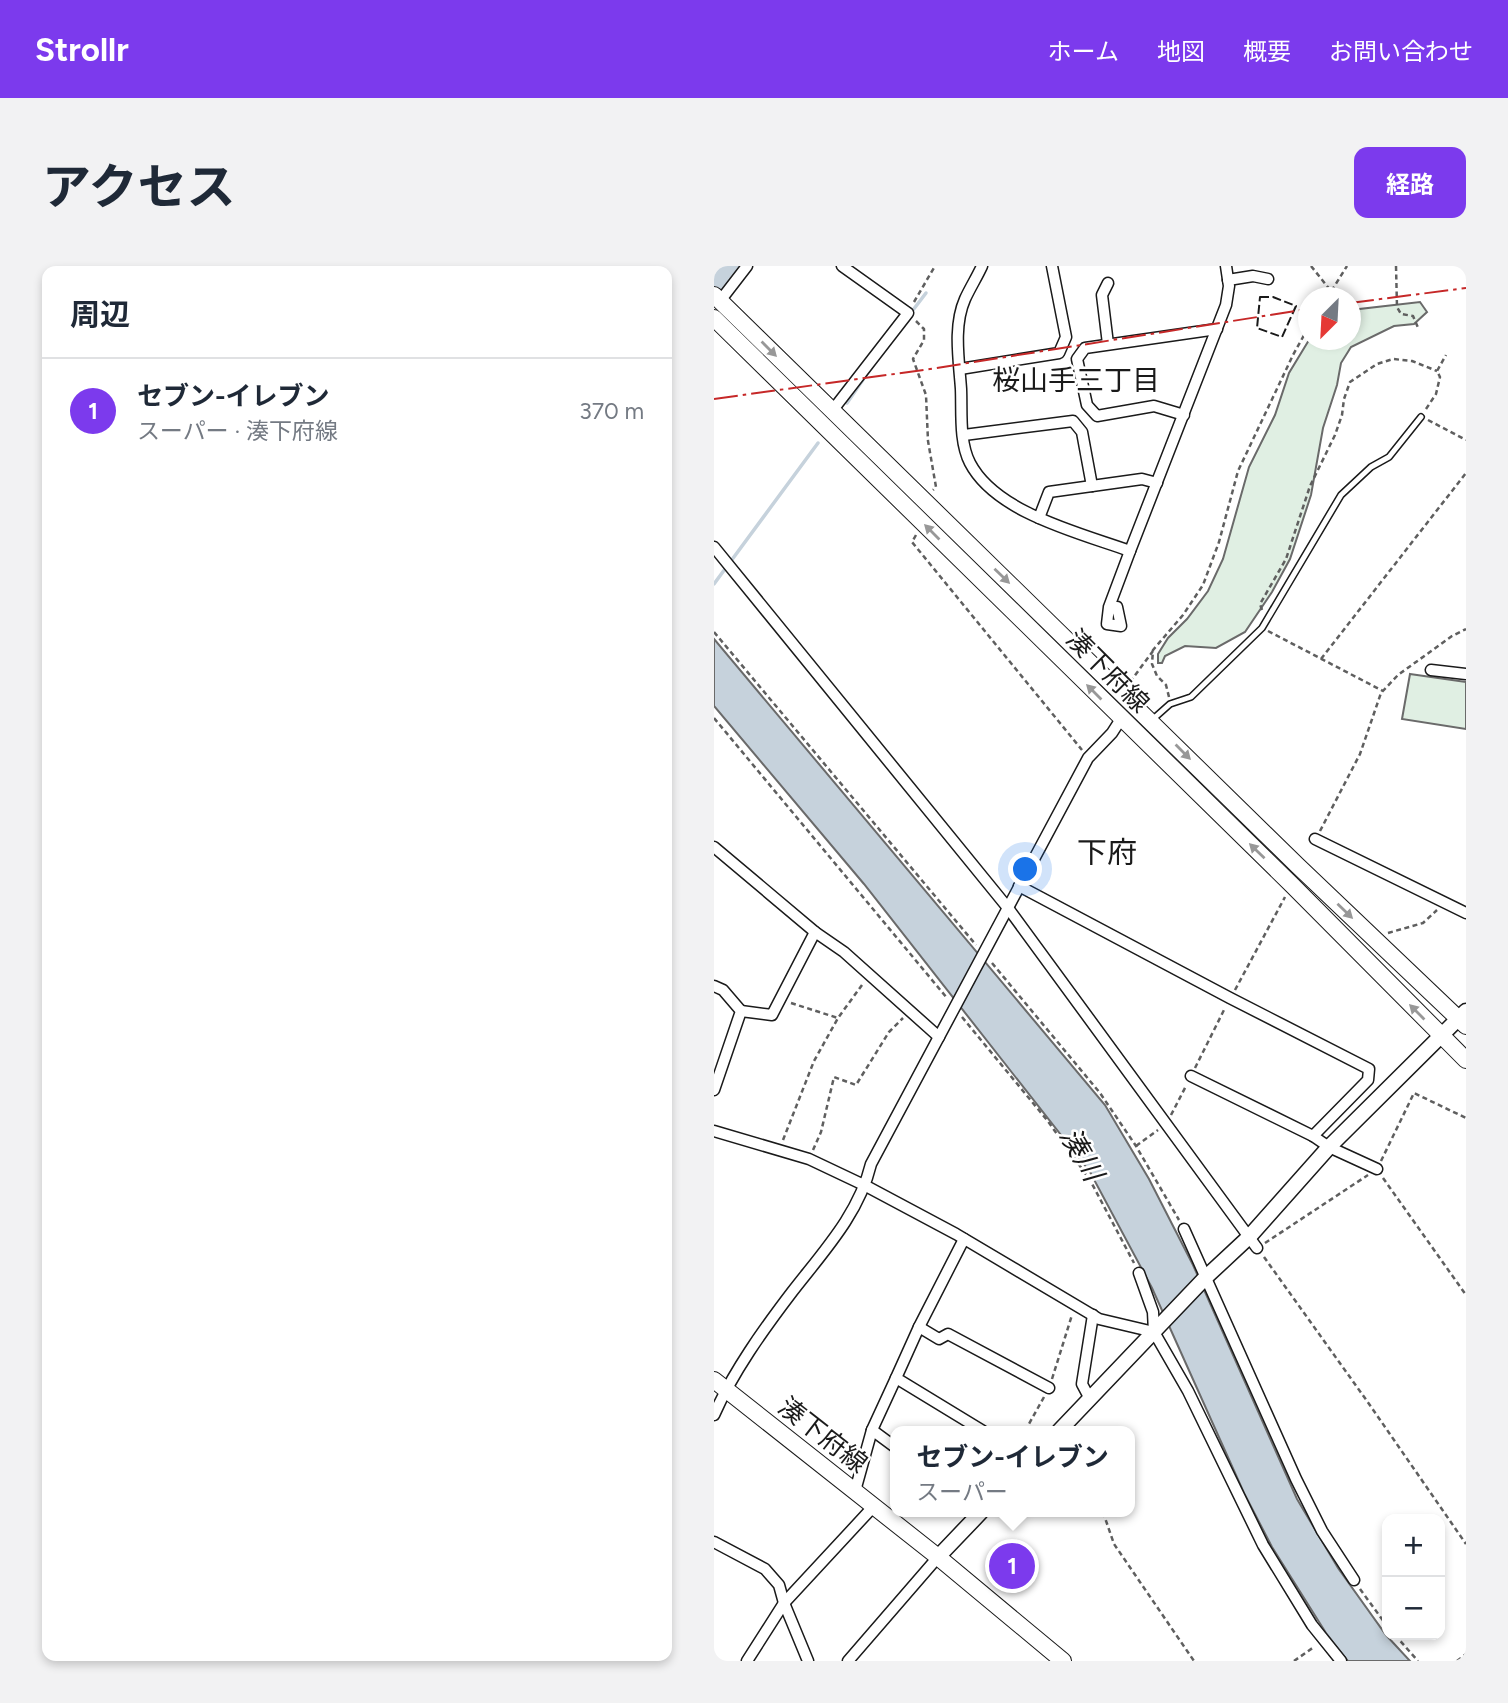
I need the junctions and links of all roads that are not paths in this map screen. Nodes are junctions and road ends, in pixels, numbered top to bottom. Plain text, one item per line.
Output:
1 (747, 266) edge
2 (842, 266) edge
3 (982, 266) edge
4 (1052, 266) edge
5 (1226, 266) edge
6 (1268, 279) dead end
7 (1228, 280) junction
8 (1108, 283) dead end
9 (717, 298) edge
10 (714, 318) edge
11 (1217, 329) junction
12 (1108, 344) junction
13 (960, 369) junction
14 (832, 411) junction
15 (1184, 415) junction
16 (1421, 417) road end
17 (964, 435) junction
18 (1157, 482) junction
19 (1092, 486) junction
20 (1039, 517) junction
21 (714, 547) edge
22 (1130, 551) junction
23 (1110, 607) dead end
24 (1431, 670) dead end
25 (1466, 674) edge
26 (1126, 719) junction
27 (1147, 721) junction
28 (1315, 839) road end
29 (714, 847) edge
30 (1019, 886) junction
31 (1008, 908) junction
32 (1466, 913) edge
33 (815, 932) junction
34 (714, 986) edge
35 (741, 1011) junction
36 (1463, 1018) edge
37 (1440, 1035) junction
38 (939, 1037) junction
39 (1466, 1060) edge
40 (1191, 1076) road end
41 (714, 1090) edge
42 (714, 1131) edge
43 (1313, 1136) junction
44 (1329, 1147) junction
45 (1377, 1169) road end
46 (866, 1186) junction
47 (1184, 1229) road end
48 (964, 1239) junction
49 (1253, 1243) junction
50 (1139, 1273) road end
51 (1205, 1278) junction
52 (1093, 1315) junction
53 (919, 1327) junction
54 (1154, 1332) junction
55 (896, 1378) junction
56 (720, 1385) edge
57 (1049, 1388) road end
58 (1090, 1399) junction
59 (714, 1415) edge
60 (975, 1426) edge
61 (1064, 1426) edge
62 (872, 1430) junction
63 (890, 1443) edge
64 (855, 1491) junction
65 (873, 1507) junction
66 (975, 1517) edge
67 (714, 1542) edge
68 (938, 1557) junction
69 (1354, 1580) road end
70 (784, 1603) junction
71 (747, 1661) edge
72 (808, 1661) edge
73 (848, 1661) edge
74 (1063, 1661) edge
75 (1341, 1661) edge

1 - 9 street
2 - 14 street
3 - 13 street
4 - 13 street
5 - 7 street
6 - 7 street
7 - 11 street
8 - 12 street
9 -> 14 main road, 湊下府線
26 -> 10 main road, 湊下府線
11 - 12 street
11 - 15 street
12 - 15 street
13 - 17 street
14 -> 27 main road, 湊下府線
15 - 18 street
16 - 27 lane
17 - 19 street
17 - 20 street
18 - 19 street
18 - 22 street
19 - 20 street
20 - 22 street
21 - 31 street
22 - 23 street
24 - 25 street
26 - 30 street
37 -> 26 main road, 湊下府線
27 -> 36 main road, 湊下府線
28 - 32 street
29 - 33 street
30 - 31 street
30 - 43 street
31 - 38 street
31 - 49 street
33 - 35 street
33 - 38 street
34 - 35 street
35 - 41 street
36 - 37 street
37 - 39 main road, 湊下府線
37 - 44 street
38 - 46 street
40 - 43 street
42 - 46 street
43 - 44 street
44 - 45 street
44 - 49 street
46 - 48 street
46 - 56 street
47 - 51 street
48 - 52 street
48 - 53 street
49 - 51 street
50 - 54 street
51 - 54 street
51 - 69 street
52 - 54 street
52 - 58 street
53 - 55 street
53 - 57 street
54 - 58 street
54 - 75 street
55 - 60 street
55 - 62 street
56 - 59 street
56 - 64 main road, 湊下府線
58 - 61 street
62 - 63 street
62 - 64 street
64 - 65 main road, 湊下府線
65 - 68 main road, 湊下府線
65 - 70 street
66 - 68 street
67 - 70 street
68 - 73 street
68 - 74 main road, 湊下府線
70 - 71 street
70 - 72 street

